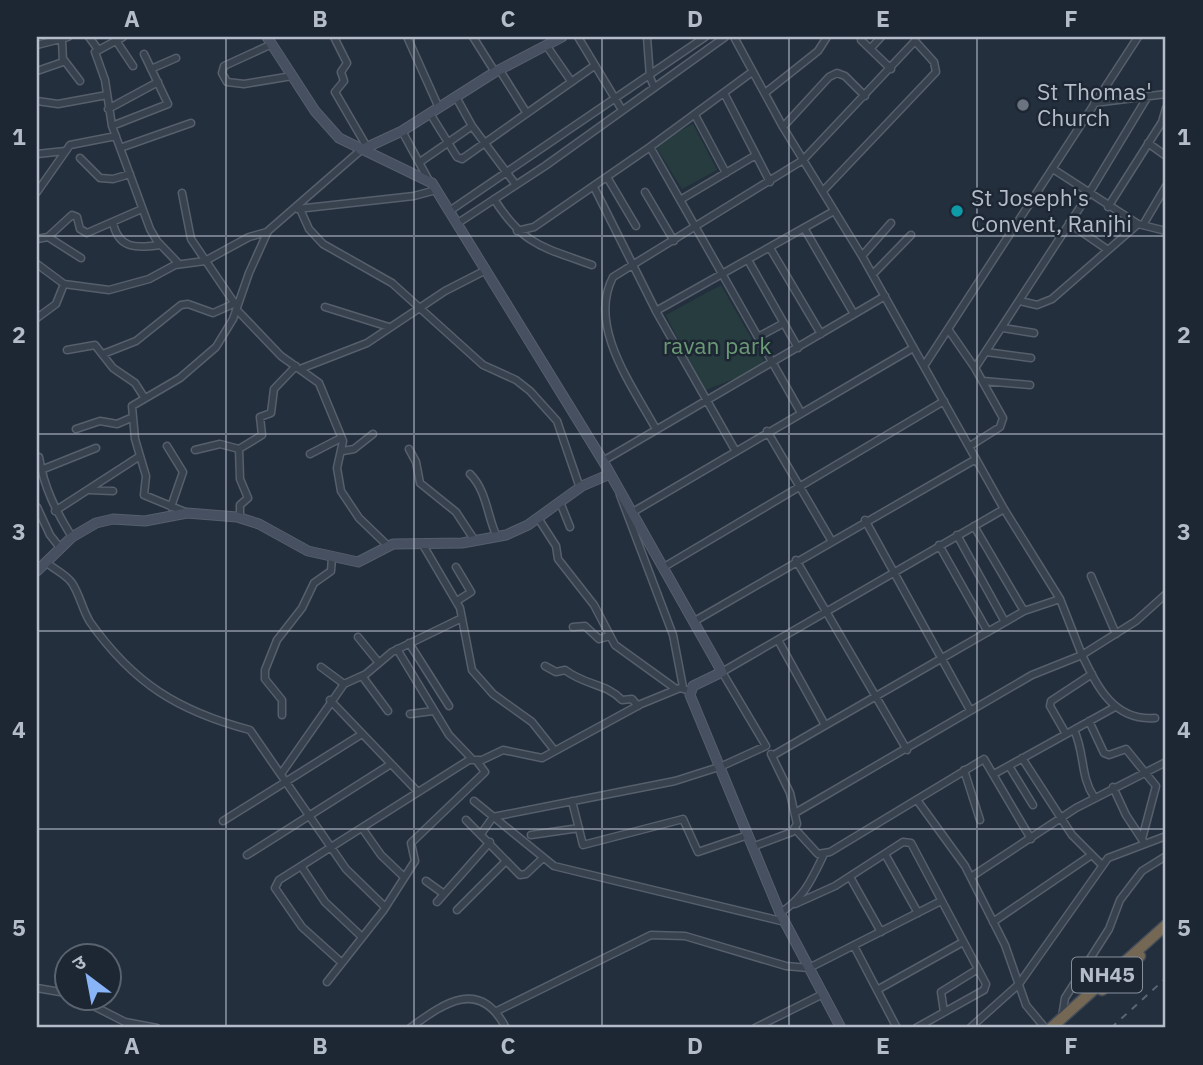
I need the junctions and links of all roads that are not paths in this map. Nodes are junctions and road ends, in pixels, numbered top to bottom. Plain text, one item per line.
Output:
1 (89, 37) edge
2 (334, 37) edge
3 (473, 37) edge
4 (482, 37) edge
5 (562, 37) edge
6 (578, 37) edge
7 (647, 37) edge
8 (705, 37) edge
9 (725, 37) edge
10 (734, 37) edge
11 (827, 37) edge
12 (881, 37) edge
13 (1138, 37) edge
14 (65, 38) edge
15 (119, 38) edge
16 (408, 39) dead end
17 (915, 39) edge
18 (270, 40) edge
19 (860, 40) dead end
20 (37, 45) edge
21 (546, 45) junction
22 (97, 48) junction
23 (482, 48) junction
24 (870, 49) junction
25 (144, 54) dead end
26 (176, 58) dead end
27 (64, 60) junction
28 (133, 66) dead end
29 (594, 66) junction
30 (152, 69) junction
31 (891, 69) junction
32 (37, 71) edge
33 (497, 71) junction
34 (752, 72) junction
35 (292, 76) junction
36 (650, 77) junction
37 (80, 81) dead end
38 (571, 81) junction
39 (158, 82) junction
40 (654, 88) junction
41 (724, 93) junction
42 (765, 93) junction
43 (1166, 94) edge
44 (107, 95) junction
45 (865, 96) junction
46 (1148, 96) junction
47 (456, 97) junction
48 (37, 100) edge
49 (615, 100) junction
50 (1094, 103) junction
51 (439, 108) junction
52 (1166, 108) edge
53 (108, 109) junction
54 (622, 110) junction
55 (526, 112) junction
56 (431, 115) junction
57 (695, 115) junction
58 (584, 121) junction
59 (191, 122) dead end
60 (112, 126) junction
61 (472, 126) junction
62 (783, 127) junction
63 (402, 131) junction
64 (591, 132) junction
65 (116, 136) junction
66 (560, 138) junction
67 (485, 142) junction
68 (449, 143) junction
69 (1148, 144) junction
70 (650, 146) junction
71 (120, 148) junction
72 (363, 149) junction
73 (568, 149) junction
74 (65, 151) junction
75 (37, 154) edge
76 (536, 154) junction
77 (756, 156) junction
78 (1166, 156) edge
79 (80, 158) dead end
80 (803, 160) junction
81 (420, 162) junction
82 (545, 166) junction
83 (1052, 169) junction
84 (508, 173) junction
85 (726, 173) junction
86 (130, 174) junction
87 (607, 177) junction
88 (428, 179) junction
89 (770, 182) junction
90 (516, 185) junction
91 (1166, 186) edge
92 (594, 187) junction
93 (436, 190) junction
94 (823, 191) junction
95 (37, 192) edge
96 (645, 192) dead end
97 (182, 193) dead end
98 (1088, 195) junction
99 (494, 200) junction
100 (680, 200) junction
101 (1108, 207) junction
102 (142, 209) junction
103 (296, 209) junction
104 (451, 210) junction
105 (834, 211) junction
106 (113, 223) junction
107 (458, 223) junction
108 (891, 223) dead end
109 (1069, 223) junction
110 (1141, 225) junction
111 (636, 226) dead end
112 (696, 228) junction
113 (804, 228) junction
114 (268, 231) junction
115 (517, 231) junction
116 (1166, 231) edge
117 (911, 235) dead end
118 (48, 237) junction
119 (37, 239) edge
120 (674, 241) junction
121 (161, 245) junction
122 (770, 248) junction
123 (1108, 250) junction
124 (862, 256) junction
125 (81, 258) dead end
126 (748, 260) junction
127 (205, 261) junction
128 (37, 264) edge
129 (179, 264) junction
130 (631, 264) junction
131 (592, 265) dead end
132 (486, 270) junction
133 (723, 273) junction
134 (873, 274) junction
135 (64, 284) junction
136 (884, 296) junction
137 (1020, 302) junction
138 (237, 306) junction
139 (325, 307) dead end
140 (420, 307) junction
141 (656, 311) junction
142 (854, 314) junction
143 (37, 318) edge
144 (783, 323) junction
145 (389, 327) junction
146 (1003, 328) junction
147 (948, 329) junction
148 (1034, 332) dead end
149 (821, 334) junction
150 (758, 337) junction
151 (798, 348) junction
152 (914, 348) junction
153 (67, 350) dead end
154 (986, 352) junction
155 (103, 354) junction
156 (1031, 358) dead end
157 (773, 363) junction
158 (924, 366) junction
159 (298, 367) junction
160 (975, 368) junction
161 (982, 381) junction
162 (1030, 385) dead end
163 (144, 397) junction
164 (707, 399) junction
165 (944, 401) junction
166 (800, 411) junction
167 (131, 418) junction
168 (76, 429) dead end
169 (656, 429) junction
170 (767, 431) junction
171 (373, 434) dead end
172 (341, 438) junction
173 (166, 446) dead end
174 (970, 446) junction
175 (96, 448) dead end
176 (239, 449) junction
177 (409, 449) dead end
178 (195, 450) dead end
179 (736, 450) junction
180 (343, 451) junction
181 (310, 454) dead end
182 (140, 456) junction
183 (39, 457) dead end
184 (976, 458) junction
185 (603, 461) junction
186 (40, 474) edge
187 (470, 474) dead end
188 (610, 474) junction
189 (800, 485) junction
190 (618, 486) junction
191 (580, 488) junction
192 (87, 490) junction
193 (113, 491) dead end
194 (560, 502) junction
195 (37, 507) edge
196 (171, 507) junction
197 (1004, 509) junction
198 (55, 511) junction
199 (633, 512) junction
200 (187, 513) junction
201 (240, 517) junction
202 (538, 518) junction
203 (865, 520) junction
204 (974, 526) junction
205 (570, 527) dead end
206 (957, 536) junction
207 (72, 537) junction
208 (497, 537) junction
209 (831, 540) junction
210 (475, 541) junction
211 (423, 545) junction
212 (939, 545) junction
213 (388, 546) junction
214 (61, 549) junction
215 (332, 557) junction
216 (796, 560) junction
217 (47, 563) junction
218 (456, 566) dead end
219 (664, 567) junction
220 (37, 571) edge
221 (892, 573) junction
222 (1091, 576) dead end
223 (1162, 597) edge
224 (1060, 599) junction
225 (457, 601) junction
226 (826, 611) junction
227 (1024, 611) junction
228 (462, 618) junction
229 (693, 622) junction
230 (1004, 622) junction
231 (573, 628) dead end
232 (988, 632) junction
233 (1116, 634) junction
234 (610, 636) junction
235 (358, 637) dead end
236 (778, 640) junction
237 (409, 643) junction
238 (397, 649) junction
239 (1082, 655) junction
240 (941, 659) junction
241 (379, 663) junction
242 (545, 666) dead end
243 (321, 667) dead end
244 (722, 672) junction
245 (1091, 674) junction
246 (362, 676) junction
247 (344, 684) junction
248 (683, 689) junction
249 (875, 696) junction
250 (330, 700) junction
251 (449, 706) dead end
252 (638, 706) junction
253 (1115, 707) junction
254 (971, 710) junction
255 (388, 711) dead end
256 (433, 712) junction
257 (410, 713) dead end
258 (282, 715) dead end
259 (1155, 718) dead end
260 (1089, 721) junction
261 (825, 725) junction
262 (1074, 730) junction
263 (362, 734) junction
264 (1066, 734) junction
265 (766, 746) junction
266 (906, 750) junction
267 (555, 751) junction
268 (772, 755) junction
269 (1022, 758) junction
270 (475, 760) junction
271 (1166, 762) edge
272 (391, 764) junction
273 (722, 766) junction
274 (1009, 766) junction
275 (964, 770) junction
276 (1146, 773) junction
277 (281, 774) junction
278 (994, 774) junction
279 (286, 782) junction
280 (1113, 787) junction
281 (418, 792) junction
282 (1094, 797) junction
283 (917, 800) junction
284 (474, 801) dead end
285 (572, 801) junction
286 (1032, 805) dead end
287 (795, 813) junction
288 (309, 816) junction
289 (493, 817) junction
290 (1063, 817) junction
291 (466, 820) dead end
292 (980, 820) dead end
293 (223, 821) dead end
294 (362, 828) junction
295 (579, 828) junction
296 (795, 829) junction
297 (481, 834) junction
298 (531, 835) dead end
299 (748, 835) junction
300 (1166, 836) edge
301 (1031, 839) junction
302 (1143, 841) junction
303 (490, 842) junction
304 (752, 847) junction
305 (331, 848) junction
306 (824, 854) junction
307 (885, 854) junction
308 (247, 855) dead end
309 (1090, 856) junction
310 (1166, 856) edge
311 (543, 858) junction
312 (506, 861) junction
313 (1102, 865) junction
314 (302, 866) junction
315 (404, 877) junction
316 (850, 877) junction
317 (971, 877) junction
318 (426, 881) dead end
319 (444, 894) junction
320 (941, 901) junction
321 (437, 902) dead end
322 (795, 904) junction
323 (385, 907) junction
324 (457, 910) dead end
325 (918, 913) junction
326 (783, 917) junction
327 (993, 922) junction
328 (1166, 925) edge
329 (881, 932) junction
330 (1166, 934) edge
331 (362, 937) junction
332 (963, 942) junction
333 (854, 946) junction
334 (342, 963) junction
335 (809, 968) junction
336 (978, 969) junction
337 (327, 982) dead end
338 (1019, 984) junction
339 (877, 990) junction
340 (823, 994) junction
341 (105, 1012) edge
342 (497, 1012) junction
343 (944, 1012) junction
344 (1061, 1023) edge
345 (157, 1028) edge
346 (411, 1028) edge
347 (506, 1028) edge
348 (755, 1028) edge
349 (841, 1028) edge
350 (897, 1028) edge
351 (916, 1028) edge
352 (970, 1028) edge
353 (1045, 1028) edge
354 (1051, 1028) edge

1 - 22 street
2 - 72 street
3 - 23 street
4 - 23 street
5 - 21 street
6 - 29 street
7 - 36 street
8 - 36 street
9 - 40 street
10 - 34 street
11 - 42 street
12 - 24 street
13 - 50 street
14 - 20 street
14 - 27 street
15 - 22 street
15 - 28 street
16 - 51 street
17 - 31 street
17 - 94 street
18 - 35 street
18 - 35 street
19 - 24 street
21 - 33 street
21 - 38 street
22 - 44 street
23 - 33 street
24 - 31 street
25 - 30 street
26 - 30 street
27 - 32 street
27 - 37 street
29 - 38 street
29 - 49 street
30 - 39 street
31 - 45 street
33 - 47 street
33 - 55 street
34 - 41 street
34 - 42 street
35 - 72 street
36 - 40 street
36 - 49 street
38 - 55 street
39 - 53 street
39 - 60 street
40 - 54 street
41 - 57 street
41 - 77 street
42 - 62 street
43 - 46 street
44 - 48 street
44 - 53 street
45 - 62 street
45 - 80 street
46 - 50 street
46 - 98 street
47 - 51 street
47 - 61 street
49 - 54 street
49 - 58 street
50 - 83 street
51 - 56 street
52 - 69 street
53 - 60 street
54 - 64 street
55 - 67 street
56 - 63 street
56 - 68 street
57 - 70 street
57 - 85 street
58 - 64 street
58 - 66 street
59 - 71 street
60 - 65 street
61 - 67 street
61 - 68 street
62 - 80 street
63 - 72 street
63 - 81 street
64 - 73 street
65 - 71 street
65 - 74 street
66 - 73 street
66 - 76 street
67 - 68 street
67 - 84 street
68 - 81 street
69 - 78 street
69 - 101 street
70 - 87 street
70 - 100 street
71 - 86 street
72 - 88 street
72 - 103 street
73 - 82 street
74 - 75 street
74 - 95 street
76 - 82 street
76 - 84 street
77 - 85 street
77 - 89 street
79 - 86 street
80 - 89 street
80 - 94 street
81 - 88 street
82 - 90 street
83 - 98 street
83 - 147 street
84 - 90 street
84 - 104 street
85 - 100 street
86 - 102 street
87 - 92 street
87 - 111 street
88 - 93 street
89 - 112 street
90 - 99 street
91 - 110 street
92 - 115 street
92 - 130 street
93 - 103 street
93 - 104 street
94 - 105 street
96 - 120 street
97 - 127 street
98 - 101 street
98 - 109 street
99 - 107 street
99 - 115 street
100 - 112 street
101 - 110 street
102 - 106 street
102 - 121 street
103 - 114 street
103 - 140 street
104 - 107 street
105 - 113 street
105 - 124 street
106 - 118 street
106 - 121 street
107 - 132 street
108 - 124 street
109 - 123 street
109 - 137 street
110 - 116 street
110 - 123 street
112 - 120 street
112 - 133 street
113 - 122 street
113 - 142 street
114 - 127 street
114 - 138 street
115 - 131 street
117 - 134 street
118 - 119 street
118 - 125 street
120 - 130 street
121 - 129 street
122 - 126 street
122 - 149 street
123 - 137 street
124 - 134 street
126 - 133 street
126 - 144 street
127 - 129 street
127 - 138 street
128 - 135 street
129 - 135 street
130 - 141 street
130 - 169 street
132 - 140 street
132 - 185 street
133 - 141 street
133 - 150 street
134 - 136 street
135 - 143 street
136 - 142 street
136 - 152 street
137 - 146 street
138 - 155 street
138 - 159 street
138 - 163 street
139 - 145 street
140 - 145 street
140 - 191 street
141 - 164 street
142 - 149 street
144 - 150 street
144 - 151 street
145 - 159 street
146 - 148 street
146 - 154 street
147 - 158 street
147 - 160 street
149 - 151 street
150 - 157 street
151 - 157 street
152 - 158 street
152 - 166 street
153 - 155 street
154 - 156 street
154 - 160 street
155 - 163 street
157 - 164 street
157 - 166 street
158 - 165 street
159 - 172 street
159 - 176 street
160 - 161 street
161 - 162 street
161 - 174 street
163 - 167 street
164 - 169 street
164 - 179 street
165 - 174 street
165 - 189 street
166 - 170 street
167 - 168 street
167 - 182 street
169 - 185 street
170 - 179 street
170 - 189 street
171 - 180 street
172 - 180 street
172 - 181 street
173 - 196 street
174 - 184 street
175 - 186 street
176 - 178 street
176 - 201 street
177 - 210 street
179 - 199 street
180 - 213 street
182 - 192 street
182 - 196 street
183 - 186 street
184 - 197 street
184 - 203 street
185 - 188 street
186 - 198 street
187 - 208 street
188 - 190 street
188 - 191 street
189 - 209 street
189 - 219 street
190 - 199 street
190 - 248 street
191 - 194 street
192 - 193 street
192 - 198 street
194 - 202 street
194 - 205 street
195 - 214 street
196 - 200 street
197 - 204 street
197 - 224 street
198 - 207 street
199 - 219 street
200 - 201 street
200 - 207 street
201 - 215 street
202 - 208 street
202 - 234 street
203 - 209 street
203 - 221 street
204 - 206 street
204 - 227 street
206 - 212 street
206 - 230 street
207 - 214 street
208 - 210 street
209 - 216 street
210 - 211 street
211 - 213 street
211 - 225 street
212 - 221 street
212 - 232 street
213 - 215 street
214 - 217 street
215 - 258 street
216 - 226 street
216 - 229 street
217 - 220 street
217 - 277 street
218 - 225 street
219 - 229 street
221 - 226 street
221 - 240 street
222 - 233 street
223 - 233 street
224 - 227 street
224 - 239 street
225 - 228 street
226 - 236 street
226 - 249 street
227 - 230 street
228 - 237 street
228 - 267 street
229 - 244 street
230 - 232 street
231 - 234 street
232 - 240 street
233 - 239 street
234 - 248 street
235 - 241 street
236 - 244 street
236 - 261 street
237 - 238 street
237 - 251 street
238 - 241 street
238 - 256 street
239 - 245 street
239 - 254 street
240 - 249 street
240 - 254 street
241 - 246 street
242 - 252 street
243 - 247 street
244 - 248 street
244 - 265 street
245 - 253 street
245 - 264 street
246 - 247 street
246 - 255 street
247 - 250 street
248 - 252 street
248 - 273 street
249 - 261 street
249 - 266 street
250 - 263 street
250 - 277 street
252 - 267 street
253 - 259 street
253 - 260 street
254 - 266 street
256 - 257 street
256 - 270 street
260 - 262 street
260 - 276 street
261 - 268 street
262 - 264 street
262 - 282 street
263 - 272 street
263 - 279 street
264 - 269 street
265 - 268 street
265 - 273 street
266 - 287 street
267 - 270 street
268 - 287 street
269 - 274 street
269 - 290 street
270 - 281 street
270 - 315 street
271 - 276 street
272 - 281 street
272 - 288 street
273 - 285 street
273 - 299 street
274 - 278 street
274 - 286 street
275 - 278 street
275 - 283 street
275 - 292 street
276 - 280 street
276 - 302 street
277 - 279 street
278 - 301 street
279 - 288 street
279 - 293 street
280 - 282 street
280 - 302 street
281 - 294 street
282 - 290 street
283 - 306 street
283 - 317 street
284 - 289 street
285 - 289 street
285 - 295 street
287 - 296 street
288 - 305 street
288 - 308 street
289 - 297 street
289 - 311 street
290 - 301 street
290 - 309 street
291 - 297 street
294 - 305 street
294 - 315 street
295 - 298 street
295 - 299 street
296 - 304 street
296 - 306 street
297 - 303 street
299 - 304 street
300 - 302 street
301 - 317 street
302 - 313 street
303 - 312 street
303 - 319 street
304 - 326 street
305 - 314 street
305 - 323 street
306 - 322 street
307 - 316 street
307 - 320 street
307 - 325 street
309 - 313 street
309 - 327 street
310 - 344 street
311 - 312 street
311 - 326 street
312 - 324 street
313 - 338 street
314 - 331 street
314 - 334 street
315 - 323 street
316 - 322 street
316 - 329 street
317 - 327 street
318 - 319 street
319 - 321 street
320 - 325 street
320 - 332 street
322 - 326 street
323 - 331 street
325 - 329 street
326 - 335 street
327 - 338 street
328 - 344 highway, NH45
329 - 333 street
330 - 344 highway, NH45
331 - 334 street
332 - 336 street
332 - 339 street
333 - 335 street
333 - 339 street
334 - 337 street
335 - 340 street
335 - 342 street
336 - 343 street
336 - 343 street
338 - 352 street
338 - 353 street
339 - 350 street
340 - 348 street
340 - 349 street
341 - 345 street
342 - 346 street
342 - 347 street
343 - 351 street
344 - 354 highway, NH45

